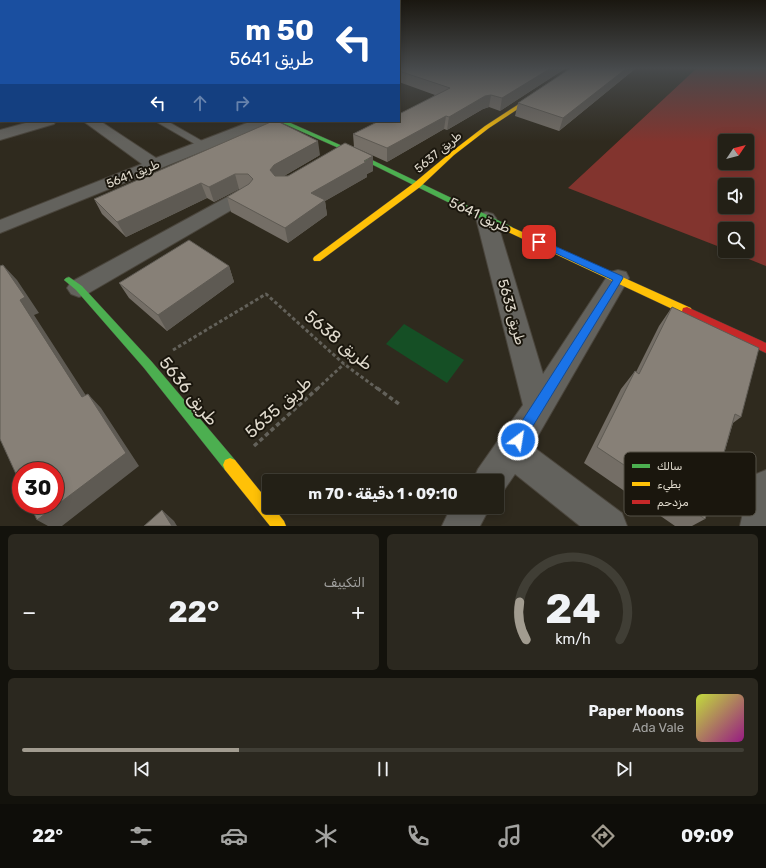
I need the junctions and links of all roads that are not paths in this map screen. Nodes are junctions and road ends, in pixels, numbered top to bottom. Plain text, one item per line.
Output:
1 (541, 93) edge
2 (41, 122) edge
3 (91, 122) edge
4 (162, 122) edge
5 (262, 122) edge
6 (283, 122) edge
7 (25, 124) edge
8 (0, 135) edge
9 (204, 145) junction
10 (155, 165) junction
11 (417, 185) junction
12 (246, 194) edge
13 (486, 218) junction
14 (0, 226) edge
15 (317, 259) dead end
16 (618, 278) junction
17 (74, 284) joint
18 (766, 348) edge
19 (538, 406) junction
20 (511, 451) junction
21 (495, 474) edge
22 (766, 487) edge
23 (468, 514) edge
24 (279, 526) edge
25 (460, 526) edge
26 (609, 526) edge
27 (758, 526) edge

1 - 11 street, طريق 5637
2 - 7 street
3 - 10 street
4 - 9 lane
5 - 9 street, طريق 5641
6 - 11 street, طريق 5641
7 - 8 street
9 - 10 street, طريق 5641
10 - 14 street, طريق 5641
11 - 13 street, طريق 5641
11 - 15 street, طريق 5637
12 - 17 street
13 - 16 street, طريق 5641
13 - 19 street, طريق 5633
16 - 18 street, طريق 5641
16 - 19 street
17 - 24 street, طريق 5636
19 - 20 street
20 - 21 street
20 - 26 street
22 - 27 street
23 - 25 street

